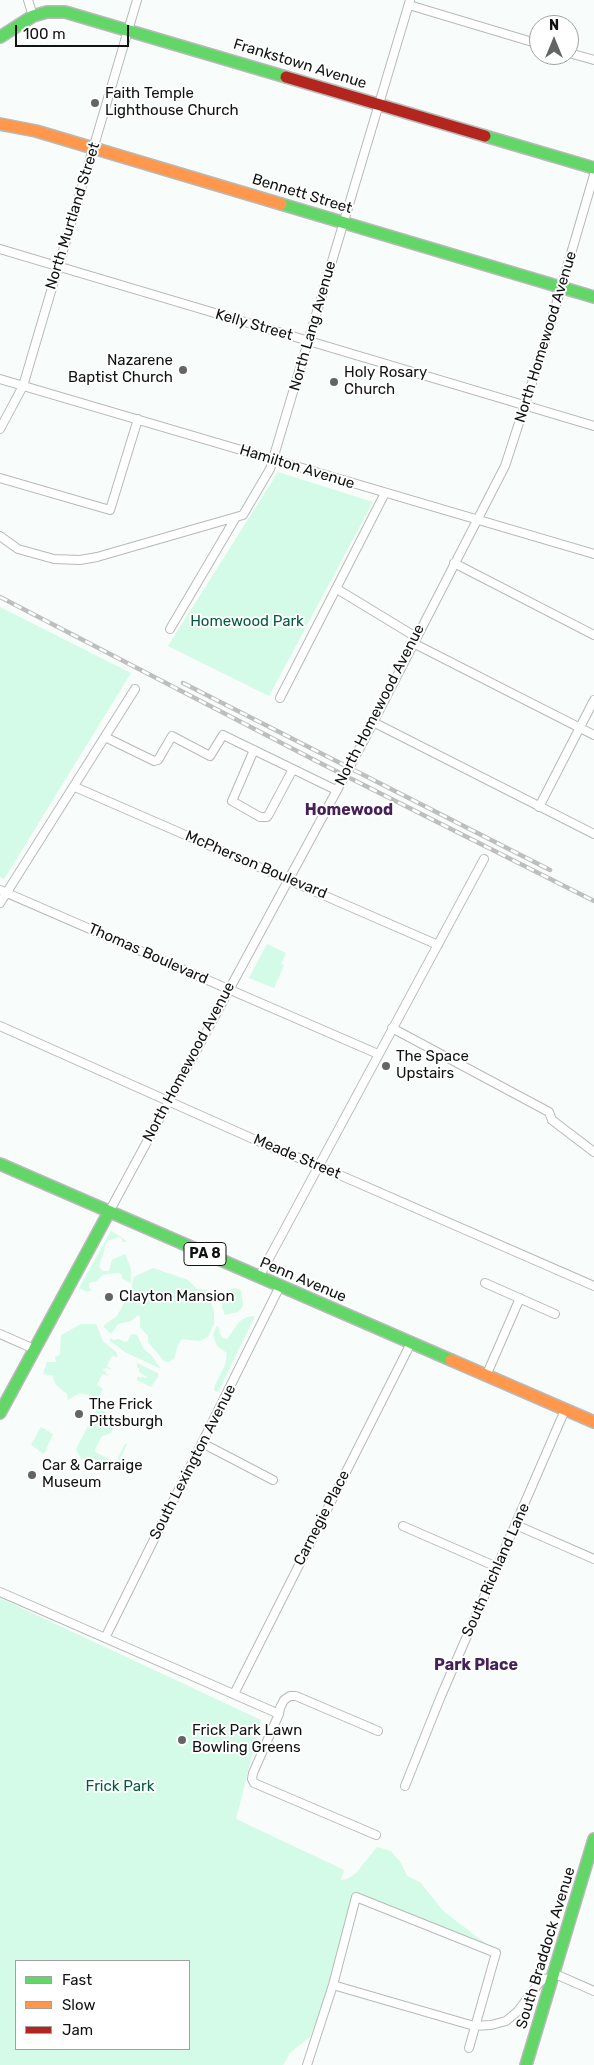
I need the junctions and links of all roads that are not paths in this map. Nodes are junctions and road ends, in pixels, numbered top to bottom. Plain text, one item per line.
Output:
1 (28, 0) edge
2 (137, 0) edge
3 (409, 2) edge
4 (33, 16) junction
5 (128, 29) junction
6 (0, 37) edge
7 (529, 41) edge
8 (579, 56) edge
9 (594, 60) edge
10 (380, 104) junction
11 (0, 124) edge
12 (93, 148) junction
13 (594, 168) edge
14 (594, 175) edge
15 (343, 222) junction
16 (0, 249) edge
17 (58, 266) junction
18 (561, 287) junction
19 (594, 297) edge
20 (309, 341) junction
21 (0, 379) edge
22 (23, 386) junction
23 (526, 406) junction
24 (138, 419) junction
25 (594, 426) edge
26 (0, 429) edge
27 (274, 460) junction
28 (0, 478) edge
29 (386, 493) junction
30 (236, 518) junction
31 (476, 520) junction
32 (0, 536) edge
33 (594, 554) edge
34 (454, 563) junction
35 (337, 589) junction
36 (170, 629) dead end
37 (594, 635) edge
38 (414, 640) junction
39 (135, 689) dead end
40 (280, 698) dead end
41 (594, 700) edge
42 (373, 722) junction
43 (580, 727) junction
44 (594, 735) edge
45 (105, 737) junction
46 (254, 750) junction
47 (293, 769) junction
48 (75, 787) junction
49 (336, 790) junction
50 (539, 807) junction
51 (594, 834) edge
52 (484, 858) dead end
53 (288, 878) junction
54 (3, 891) edge
55 (0, 903) edge
56 (438, 945) junction
57 (228, 990) junction
58 (0, 1026) edge
59 (392, 1028) junction
60 (378, 1054) junction
61 (168, 1101) junction
62 (594, 1152) edge
63 (0, 1164) edge
64 (319, 1166) junction
65 (109, 1212) junction
66 (259, 1277) junction
67 (485, 1283) dead end
68 (280, 1286) junction
69 (594, 1286) edge
70 (520, 1298) junction
71 (555, 1314) dead end
72 (0, 1334) edge
73 (411, 1343) junction
74 (34, 1349) junction
75 (486, 1376) junction
76 (565, 1410) junction
77 (0, 1413) edge
78 (594, 1422) edge
79 (202, 1444) junction
80 (273, 1480) dead end
81 (516, 1525) junction
82 (403, 1526) dead end
83 (594, 1559) edge
84 (498, 1567) junction
85 (0, 1592) edge
86 (105, 1638) junction
87 (234, 1694) junction
88 (279, 1714) junction
89 (378, 1731) dead end
90 (405, 1786) dead end
91 (376, 1836) dead end
92 (594, 1839) edge
93 (553, 1976) junction
94 (334, 1984) junction
95 (594, 1991) edge
96 (474, 2026) junction
97 (469, 2048) dead end
98 (307, 2065) edge
99 (526, 2065) edge

1 - 4 street
2 - 5 street, North Murtland Street
3 - 7 street
3 - 10 street, North Lang Avenue
4 - 5 main road, Frankstown Avenue
4 - 6 main road, Frankstown Avenue
5 - 10 main road, Frankstown Avenue
5 - 12 street, North Murtland Street
8 - 9 street
10 - 13 main road, Frankstown Avenue
10 - 15 street, North Lang Avenue
11 - 12 main road, Bennett Street
12 - 15 main road, Bennett Street
12 - 17 street, North Murtland Street
14 - 18 street, North Homewood Avenue
15 - 18 main road, Bennett Street
15 - 20 street, North Lang Avenue
16 - 17 street, Kelly Street
17 - 20 street, Kelly Street
17 - 22 street, North Murtland Street
18 - 19 main road, Bennett Street
18 - 23 street, North Homewood Avenue
20 - 23 street, Kelly Street
20 - 27 street, North Lang Avenue
21 - 22 street, Hamilton Avenue
22 - 24 street, Hamilton Avenue
22 - 26 street, North Murtland Street
23 - 25 street, Kelly Street
23 - 31 street, North Homewood Avenue
24 - 27 street, Hamilton Avenue
24 - 28 street
27 - 29 street, Hamilton Avenue
27 - 30 street, North Lang Avenue
29 - 31 street, Hamilton Avenue
29 - 35 street
30 - 32 street
30 - 36 street, North Lang Avenue
31 - 33 street, Hamilton Avenue
31 - 34 street, North Homewood Avenue
34 - 37 street
34 - 38 street, North Homewood Avenue
35 - 38 street
35 - 40 street
38 - 42 street, North Homewood Avenue
38 - 43 street
39 - 45 street
41 - 43 street
42 - 49 street, North Homewood Avenue
42 - 50 street
43 - 44 street
43 - 50 street
45 - 46 street
45 - 48 street
46 - 47 street
46 - 47 street
47 - 49 street
48 - 53 street, McPherson Boulevard
48 - 54 street
49 - 53 street, North Homewood Avenue
50 - 51 street
52 - 56 street
53 - 56 street, McPherson Boulevard
53 - 57 street, North Homewood Avenue
54 - 55 street
54 - 57 street, Thomas Boulevard
56 - 59 street
57 - 60 street, Thomas Boulevard
57 - 61 street, North Homewood Avenue
58 - 61 street, Meade Street
59 - 60 street
59 - 62 street
60 - 64 street
61 - 64 street, Meade Street
61 - 65 street, North Homewood Avenue
63 - 65 main road, Penn Avenue / PA 8
64 - 66 street
64 - 69 street, Meade Street
65 - 66 main road, Penn Avenue / PA 8
65 - 74 main road
66 - 68 main road, Penn Avenue / PA 8
67 - 70 street
68 - 73 main road, Penn Avenue / PA 8
68 - 79 street, South Lexington Avenue
70 - 71 street
70 - 75 street
72 - 74 street
73 - 75 main road, Penn Avenue / PA 8
73 - 87 street, Carnegie Place
74 - 77 main road
75 - 76 main road, Penn Avenue / PA 8
76 - 78 main road, Penn Avenue / PA 8
76 - 81 street, South Richland Lane
79 - 80 street
79 - 86 street, South Lexington Avenue
81 - 83 street
81 - 84 street, South Richland Lane
82 - 84 street
84 - 90 street, South Richland Lane
85 - 86 street
86 - 87 street
87 - 88 street
88 - 89 street
88 - 91 street
92 - 93 main road, South Braddock Avenue
93 - 95 street
93 - 96 street
93 - 99 main road, South Braddock Avenue
94 - 96 street
94 - 96 street
94 - 98 street
96 - 97 street

